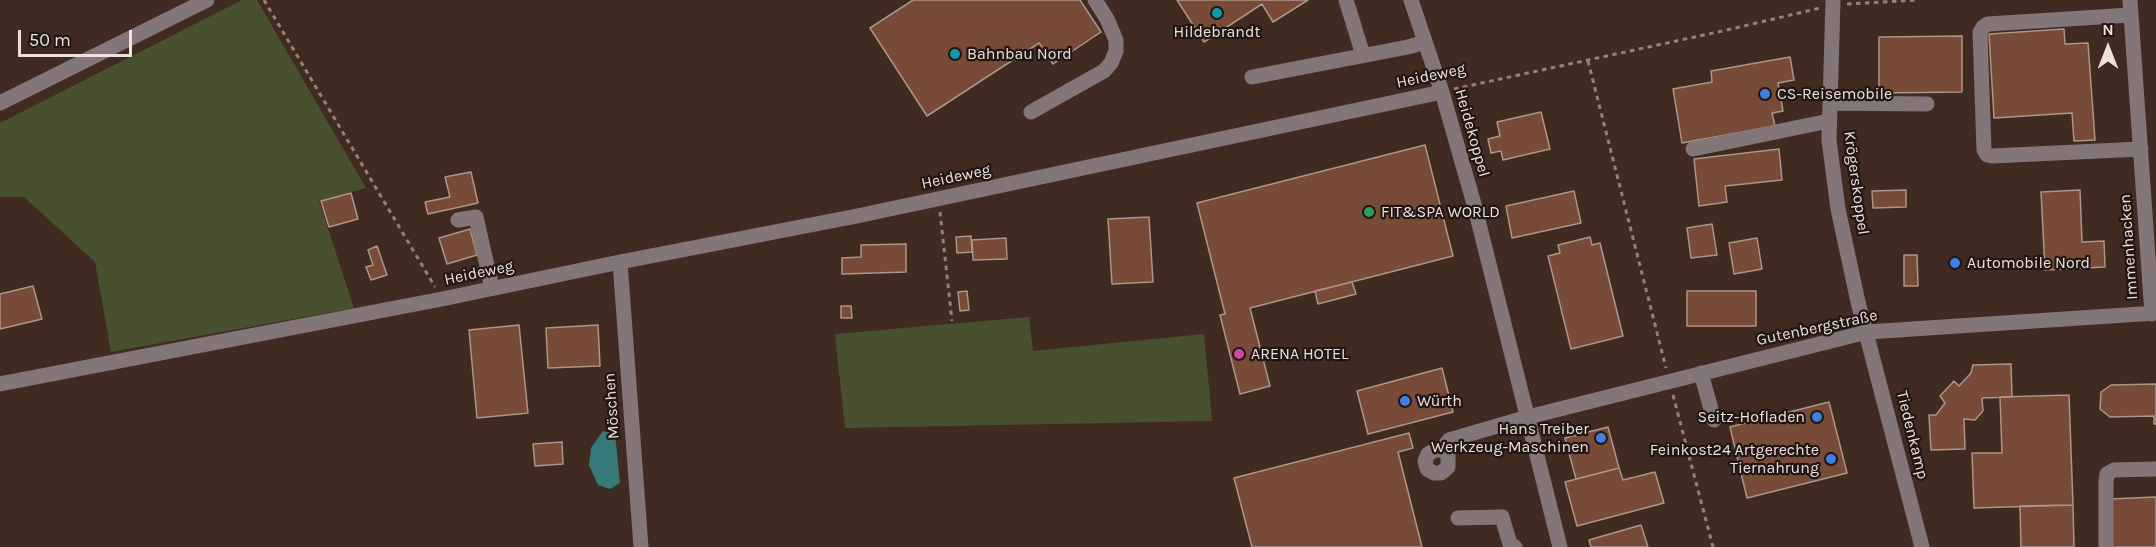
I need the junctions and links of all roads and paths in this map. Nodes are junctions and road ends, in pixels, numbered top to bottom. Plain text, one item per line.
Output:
1 (207, 0) edge
2 (1095, 0) edge
3 (1346, 0) edge
4 (1411, 0) edge
5 (1917, 0) edge
6 (265, 2) edge
7 (1833, 3) edge
8 (2130, 8) edge
9 (1425, 42) junction
10 (1363, 55) junction
11 (1588, 61) junction
12 (1252, 77) dead end
13 (1442, 92) junction
14 (0, 103) edge
15 (1830, 103) junction
16 (1927, 104) dead end
17 (1031, 112) dead end
18 (1829, 121) junction
19 (1693, 149) dead end
20 (2140, 149) junction
21 (2149, 177) edge
22 (938, 199) junction
23 (458, 220) dead end
24 (620, 262) junction
25 (492, 288) junction
26 (442, 299) junction
27 (2154, 314) edge
28 (952, 321) dead end
29 (1867, 332) junction
30 (1701, 373) junction
31 (1669, 381) junction
32 (0, 384) edge
33 (1528, 417) junction
34 (1714, 420) dead end
35 (1442, 450) dead end
36 (2156, 469) edge
37 (1458, 519) dead end
38 (1556, 546) edge
39 (641, 547) edge
40 (1515, 547) edge
41 (1713, 547) edge
42 (1922, 547) edge
43 (2106, 547) edge

1 - 14 street
2 - 17 street
3 - 10 street
4 - 9 street, Heidekoppel
5 - 7 path, Heideweg
6 - 26 path
7 - 11 path, Heideweg
7 - 15 street, Krögerskoppel
8 - 20 street, Immenhacken
8 - 20 street
9 - 10 street
9 - 13 street, Heidekoppel
10 - 12 street
11 - 13 path, Heideweg
11 - 31 path
13 - 22 street, Heideweg
13 - 33 street, Heidekoppel
15 - 16 street
15 - 18 street, Krögerskoppel
18 - 19 street
18 - 29 street, Krögerskoppel
20 - 21 street, Immenhacken
21 - 27 street, Immenhacken
22 - 24 street, Heideweg
22 - 28 path
23 - 25 street
24 - 25 street, Heideweg
24 - 39 street, Möschen
25 - 26 street, Heideweg
26 - 32 street, Heideweg
27 - 29 street, Gutenbergstraße
29 - 30 street, Gutenbergstraße
29 - 42 street, Tiedenkamp
30 - 31 street, Gutenbergstraße
30 - 34 street
31 - 33 street, Gutenbergstraße
31 - 41 path
33 - 35 street, Gutenbergstraße
33 - 38 street, Heidekoppel
36 - 43 street
37 - 40 street

